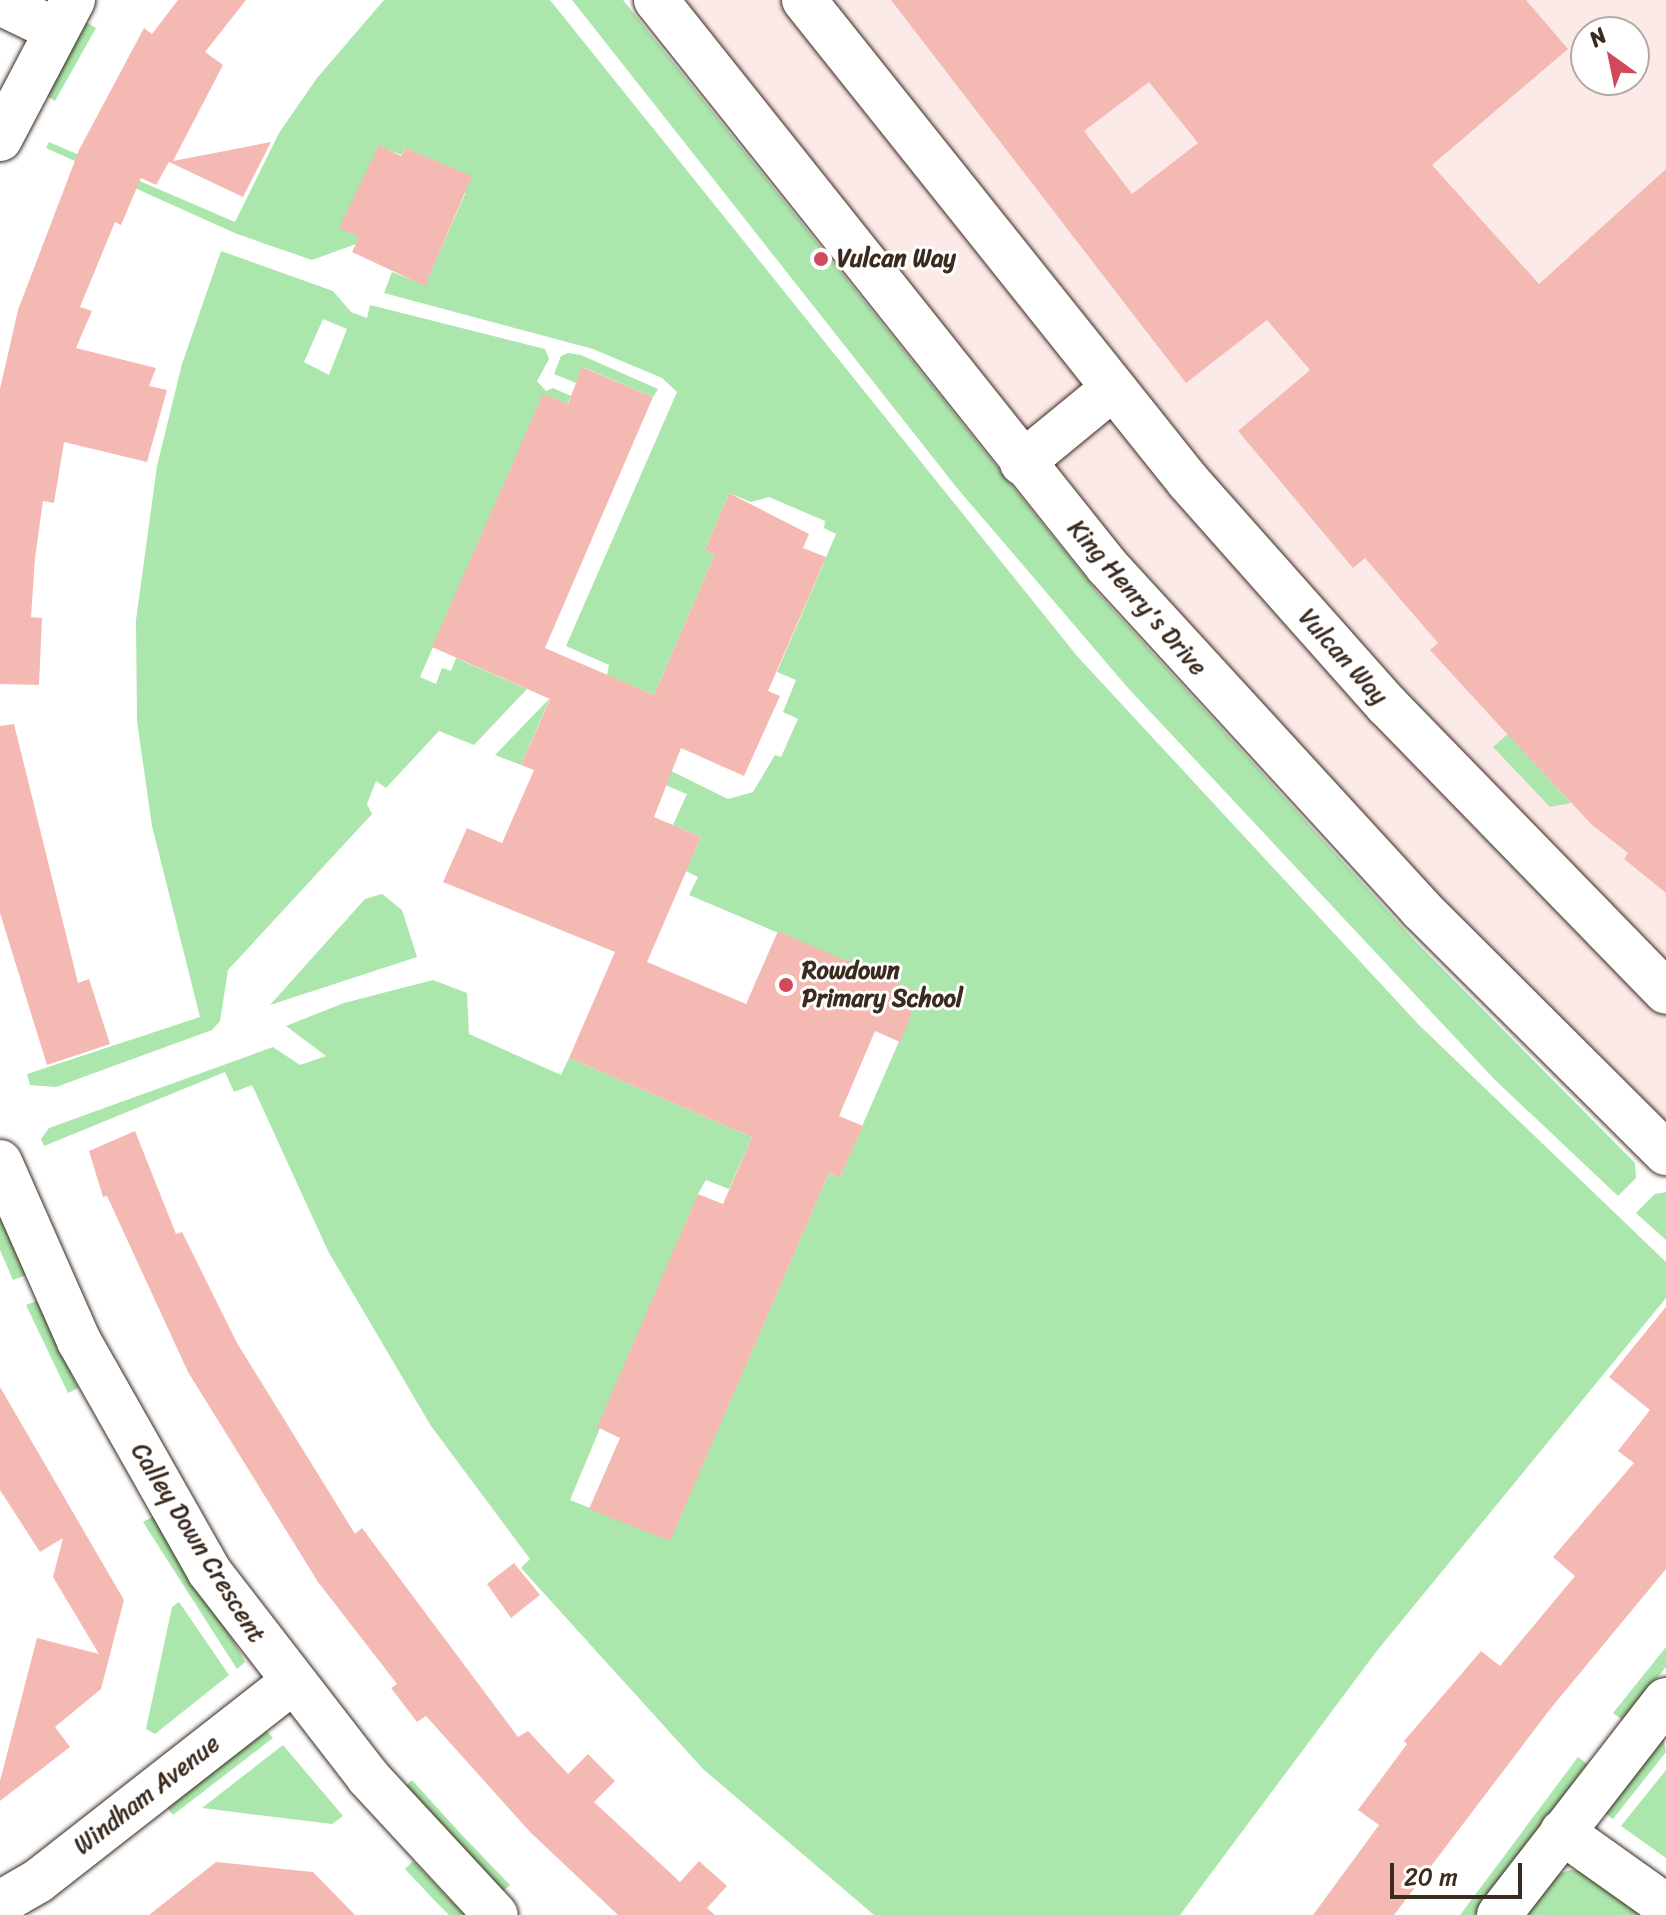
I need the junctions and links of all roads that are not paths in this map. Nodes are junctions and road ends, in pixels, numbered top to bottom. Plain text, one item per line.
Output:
1 (656, 0) edge
2 (804, 0) edge
3 (0, 3) edge
4 (65, 15) edge
5 (0, 139) edge
6 (1112, 389) junction
7 (1022, 463) junction
8 (1666, 992) edge
9 (1666, 1153) edge
10 (0, 1162) edge
11 (291, 1683) junction
12 (1666, 1700) edge
13 (1562, 1832) junction
14 (0, 1903) edge
15 (1666, 1906) edge
16 (496, 1915) edge
17 (1499, 1915) edge

1 - 7 street, King Henry's Drive
2 - 6 street, Vulcan Way
3 - 4 street
4 - 5 street
6 - 7 street
6 - 8 street, Vulcan Way
7 - 9 street, King Henry's Drive
10 - 11 street, Calley Down Crescent
11 - 14 street, Windham Avenue
11 - 16 street, Calley Down Crescent
12 - 13 street
13 - 15 street
13 - 17 street

